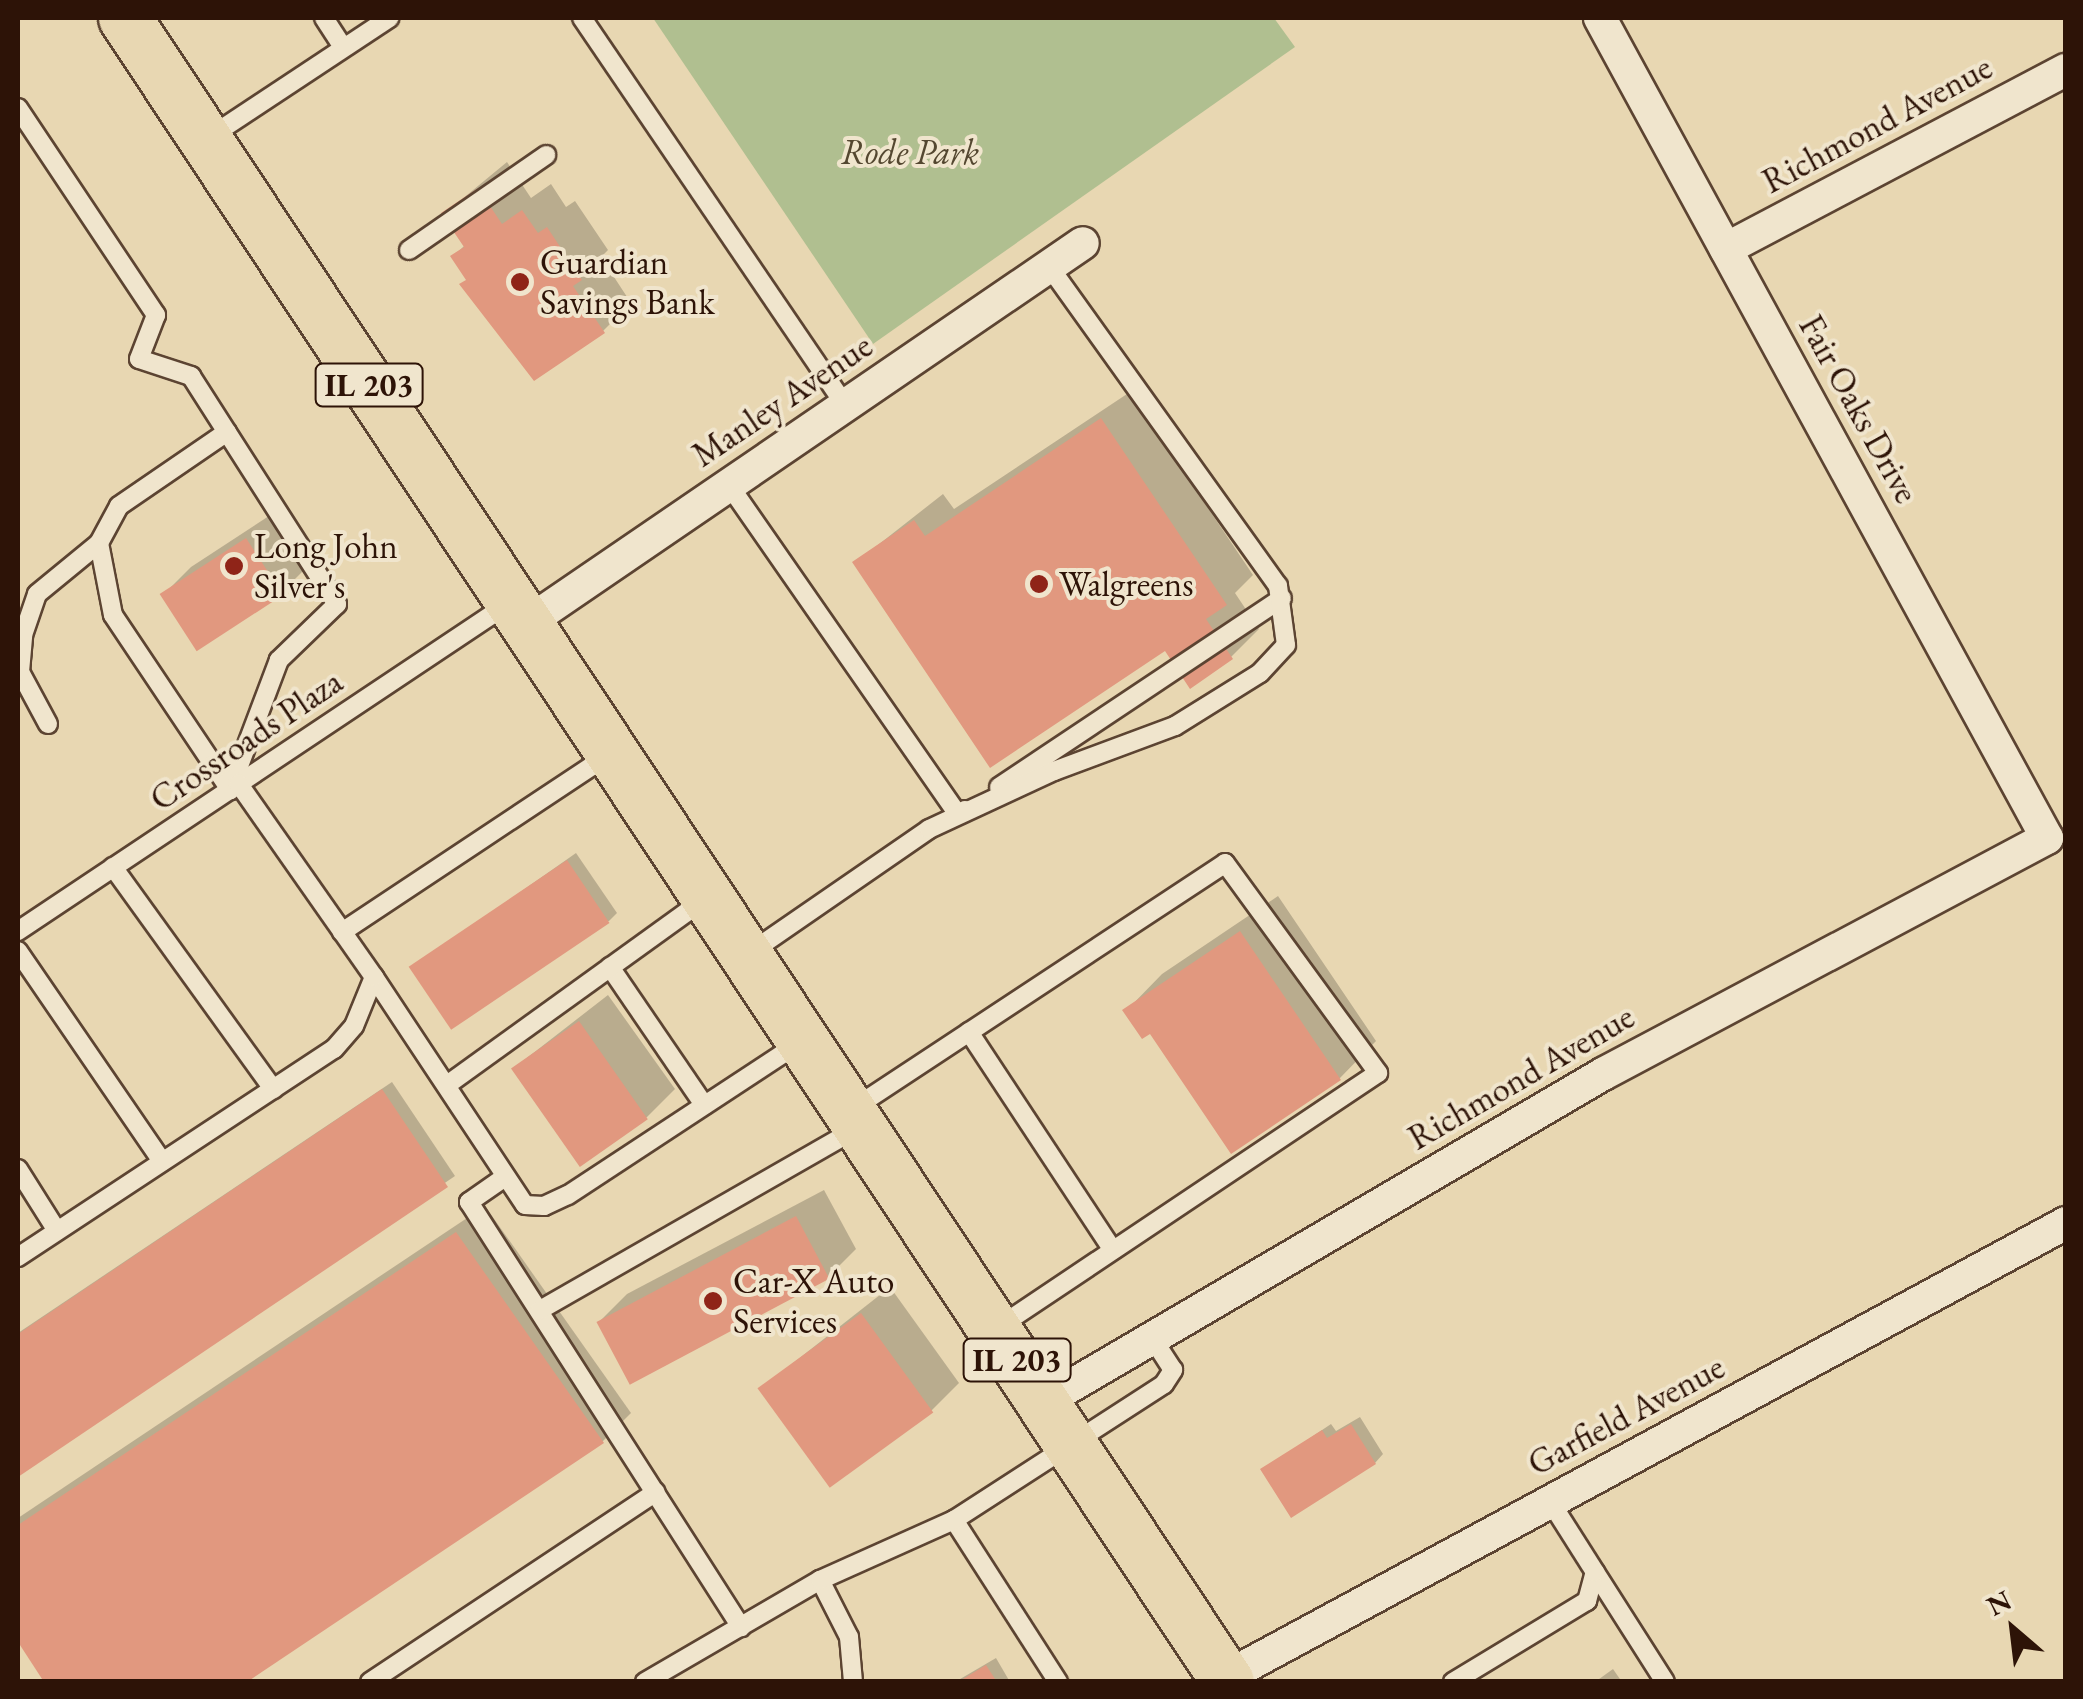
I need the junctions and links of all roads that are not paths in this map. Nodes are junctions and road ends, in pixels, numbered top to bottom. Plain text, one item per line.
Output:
1 (125, 18) edge
2 (324, 18) edge
3 (389, 18) edge
4 (582, 18) edge
5 (1600, 18) edge
6 (343, 47) junction
7 (2066, 70) edge
8 (18, 108) edge
9 (206, 139) junction
10 (546, 156) dead end
11 (1083, 243) dead end
12 (1726, 249) junction
13 (409, 250) dead end
14 (1049, 266) junction
15 (845, 406) junction
16 (227, 432) junction
17 (729, 485) junction
18 (99, 543) junction
19 (1282, 598) junction
20 (519, 612) junction
21 (48, 724) dead end
22 (612, 752) junction
23 (234, 787) junction
24 (958, 814) junction
25 (2046, 838) joint
26 (113, 867) junction
27 (708, 897) junction
28 (18, 932) edge
29 (342, 932) junction
30 (18, 951) edge
31 (746, 955) junction
32 (610, 967) junction
33 (374, 977) junction
34 (969, 1032) junction
35 (803, 1040) junction
36 (447, 1085) junction
37 (274, 1089) junction
38 (704, 1106) junction
39 (855, 1118) junction
40 (162, 1161) junction
41 (18, 1169) edge
42 (505, 1177) junction
43 (2066, 1223) edge
44 (58, 1231) junction
45 (1113, 1250) junction
46 (18, 1257) edge
47 (540, 1310) junction
48 (995, 1330) junction
49 (1152, 1338) junction
50 (1059, 1420) junction
51 (656, 1492) junction
52 (1550, 1501) junction
53 (954, 1520) junction
54 (1595, 1572) junction
55 (820, 1580) junction
56 (741, 1627) junction
57 (1224, 1680) edge
58 (370, 1682) edge
59 (645, 1682) edge
60 (853, 1682) edge
61 (1058, 1682) edge
62 (1453, 1682) edge
63 (1665, 1682) edge

1 - 9 main road, IL 203
2 - 6 lane
3 - 6 lane
4 - 15 lane
5 - 12 street, Fair Oaks Drive
6 - 9 lane
7 - 12 street, Richmond Avenue
8 - 16 lane
9 - 20 main road, IL 203
10 - 13 lane
11 - 14 street, Manley Avenue
12 - 25 street, Fair Oaks Drive
14 - 15 street, Manley Avenue
14 - 19 lane
15 - 17 street, Manley Avenue
16 - 18 lane
16 - 23 lane
17 - 20 street, Manley Avenue
17 - 24 lane
18 - 21 lane
18 - 23 lane
19 - 24 lane
19 - 24 lane
20 - 22 main road, IL 203
20 - 23 lane, Crossroads Plaza
22 - 27 main road, IL 203
22 - 29 lane
23 - 26 lane, Crossroads Plaza
23 - 29 lane
24 - 31 lane
25 - 49 street, Richmond Avenue
26 - 28 lane, Crossroads Plaza
26 - 37 lane
27 - 31 main road, IL 203
27 - 32 lane
29 - 33 lane
30 - 40 lane
31 - 35 main road, IL 203
32 - 36 lane
32 - 38 lane
33 - 36 lane
33 - 37 lane
34 - 39 lane
34 - 45 lane
34 - 45 lane
35 - 38 lane
35 - 39 main road, IL 203
36 - 42 lane
37 - 40 lane
38 - 42 lane
39 - 47 lane
39 - 48 main road, IL 203
40 - 44 lane
41 - 44 lane
42 - 47 lane
43 - 52 street, Garfield Avenue
44 - 46 lane
45 - 48 lane
47 - 51 lane
48 - 50 main road, IL 203
49 - 50 street, Richmond Avenue
49 - 50 lane
50 - 53 lane
50 - 57 main road, IL 203
51 - 56 lane
51 - 58 lane
52 - 54 lane
52 - 57 street, Garfield Avenue
53 - 55 lane
53 - 61 lane
54 - 62 lane
54 - 63 lane
55 - 56 lane
55 - 60 lane
56 - 59 lane

